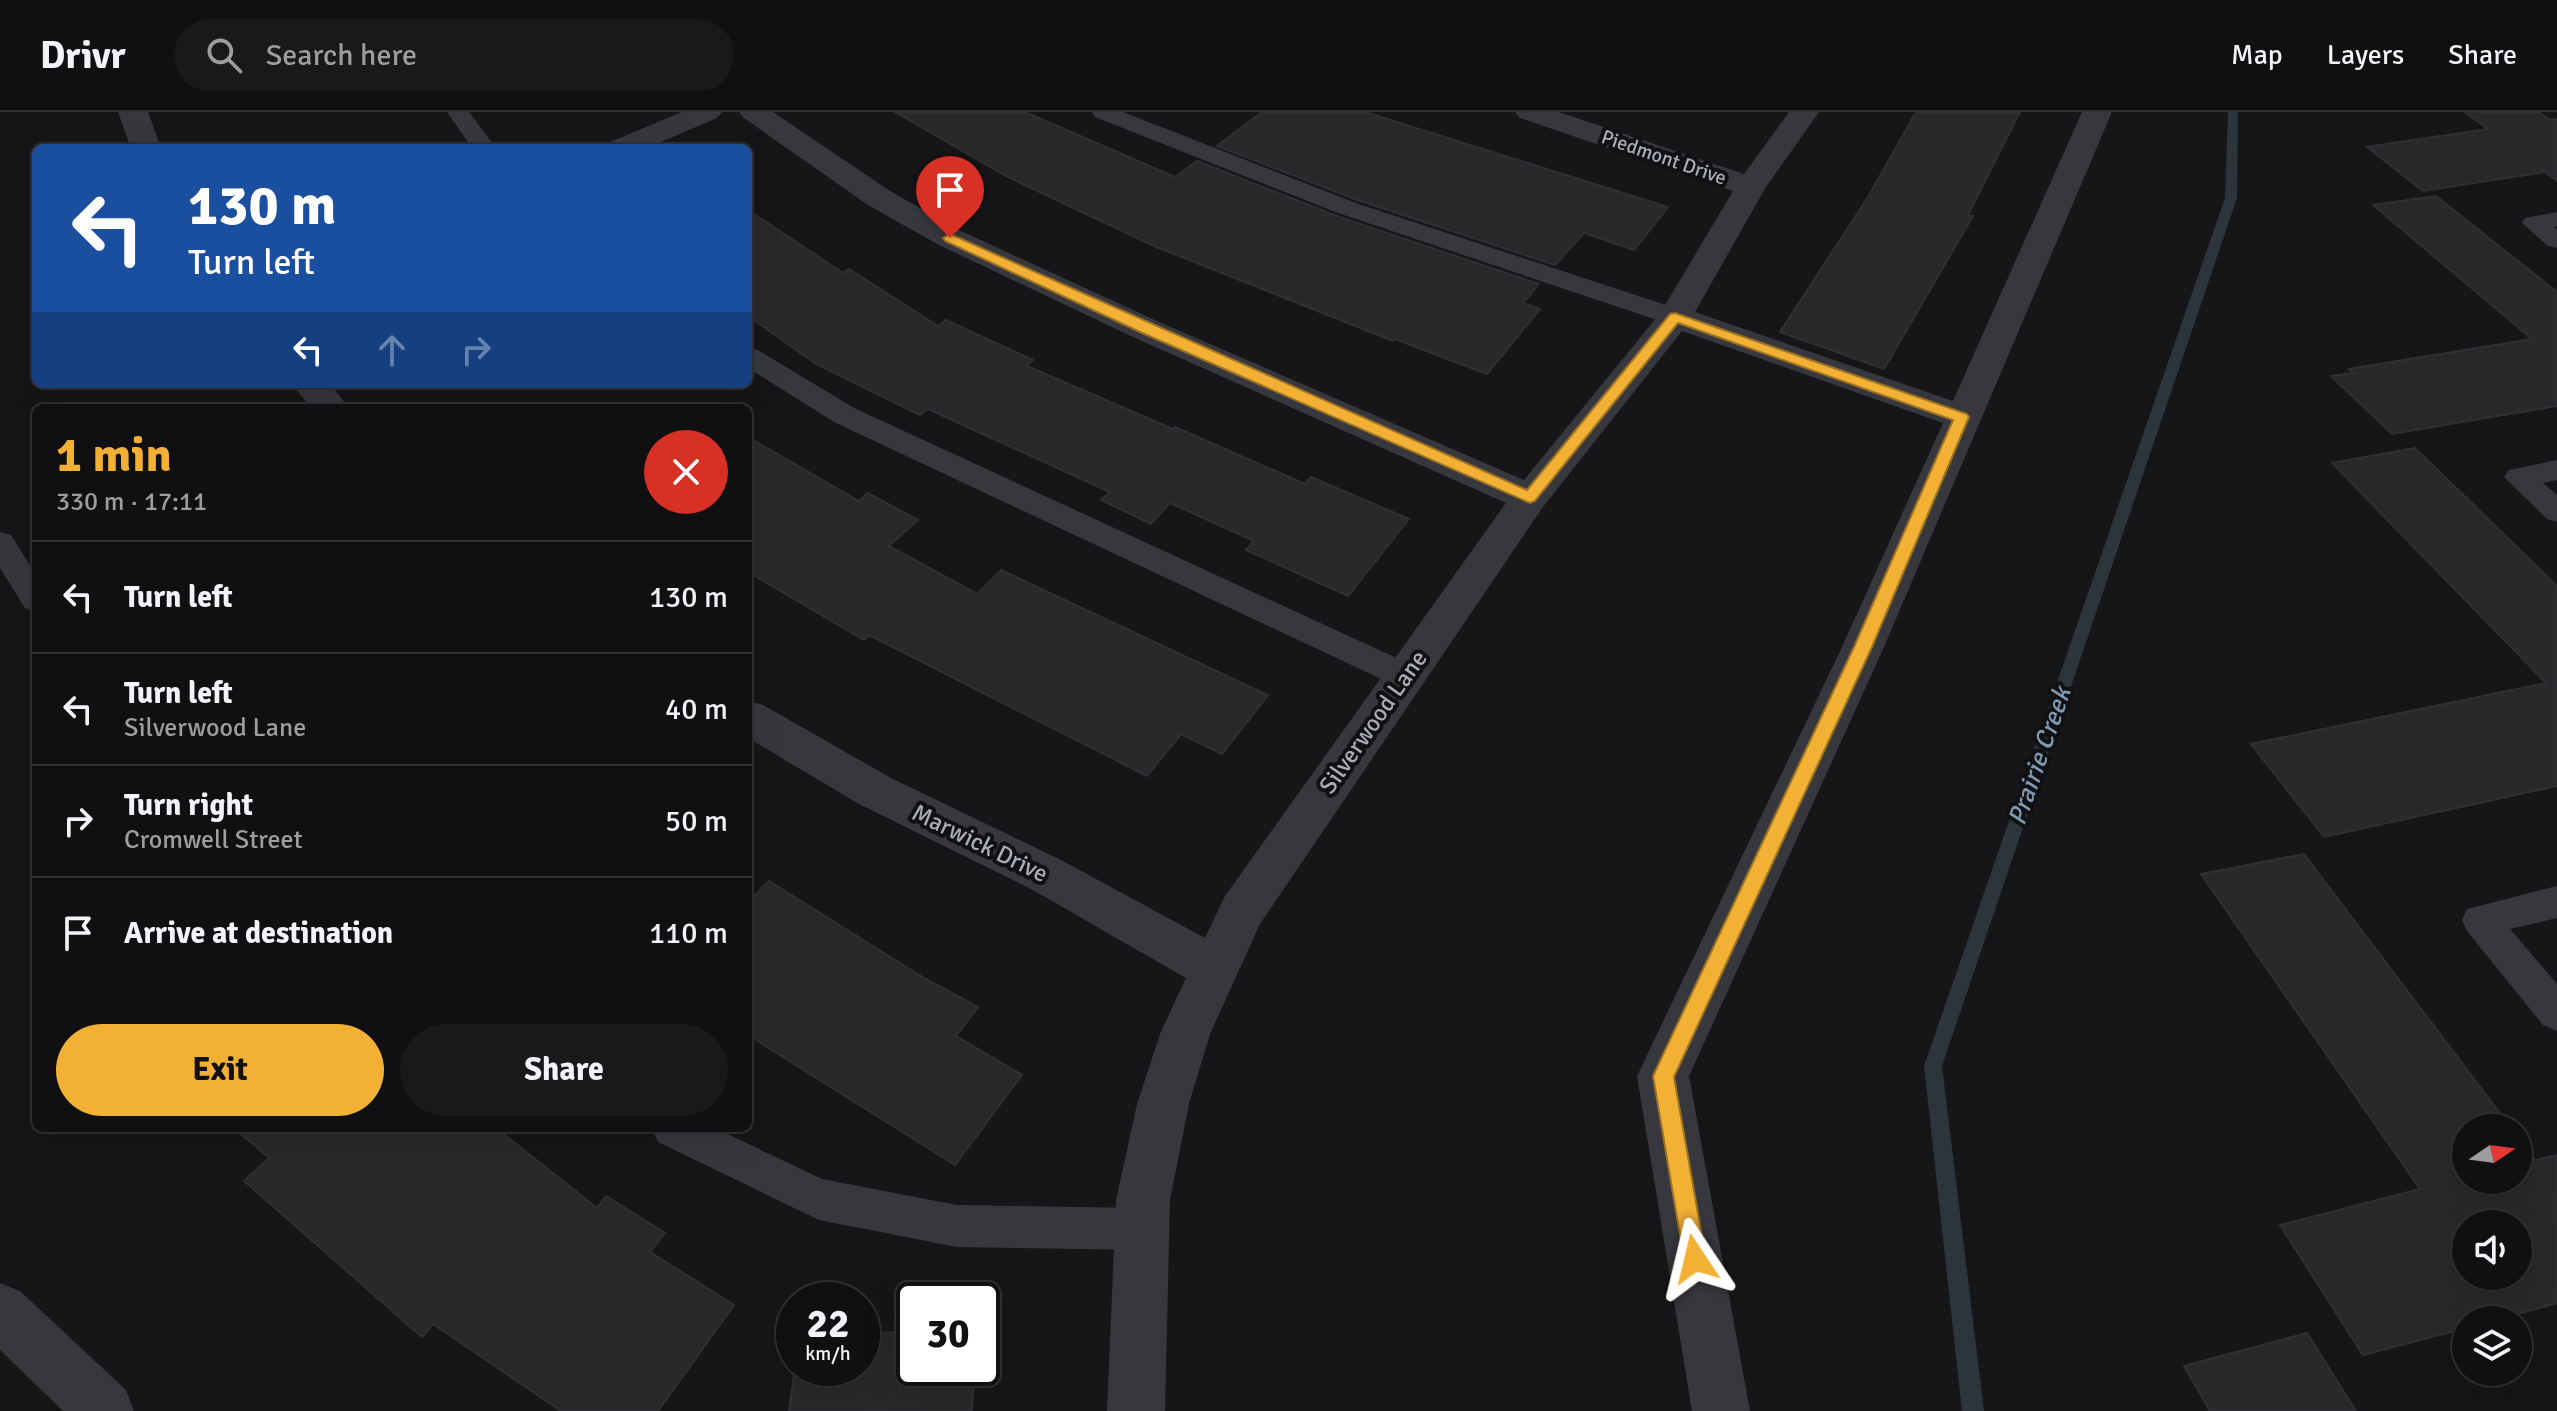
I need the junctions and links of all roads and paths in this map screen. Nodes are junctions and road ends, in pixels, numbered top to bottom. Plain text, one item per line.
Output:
1 (133, 112) edge
2 (458, 112) edge
3 (707, 112) edge
4 (754, 112) edge
5 (1103, 112) edge
6 (1530, 112) edge
7 (1804, 112) edge
8 (2097, 112) edge
9 (145, 144) edge
10 (481, 144) edge
11 (631, 144) edge
12 (1751, 187) junction
13 (2557, 219) edge
14 (2557, 241) edge
15 (1675, 317) junction
16 (752, 358) edge
17 (314, 388) edge
18 (328, 404) edge
19 (1962, 417) junction
20 (2557, 470) edge
21 (1530, 498) junction
22 (2557, 512) edge
23 (0, 543) edge
24 (32, 594) edge
25 (1405, 676) junction
26 (752, 719) edge
27 (2557, 902) edge
28 (1214, 968) junction
29 (2557, 1013) edge
30 (680, 1132) edge
31 (1143, 1229) junction
32 (0, 1311) edge
33 (105, 1411) edge
34 (1136, 1411) edge
35 (1721, 1411) edge

1 - 9 street
2 - 10 lane
3 - 11 street
4 - 21 street
5 - 15 lane
6 - 12 street, Piedmont Drive
7 - 12 street, Silverwood Lane
8 - 19 street
12 - 15 street, Silverwood Lane
13 - 14 lane
15 - 19 street
15 - 21 street, Silverwood Lane
16 - 25 lane
17 - 18 street
19 - 35 street
20 - 22 lane
21 - 25 street, Silverwood Lane
23 - 24 lane
25 - 28 street, Silverwood Lane
26 - 28 street, Marwick Drive
27 - 29 lane
28 - 31 street, Silverwood Lane
30 - 31 lane
31 - 34 street, Silverwood Lane
32 - 33 street

